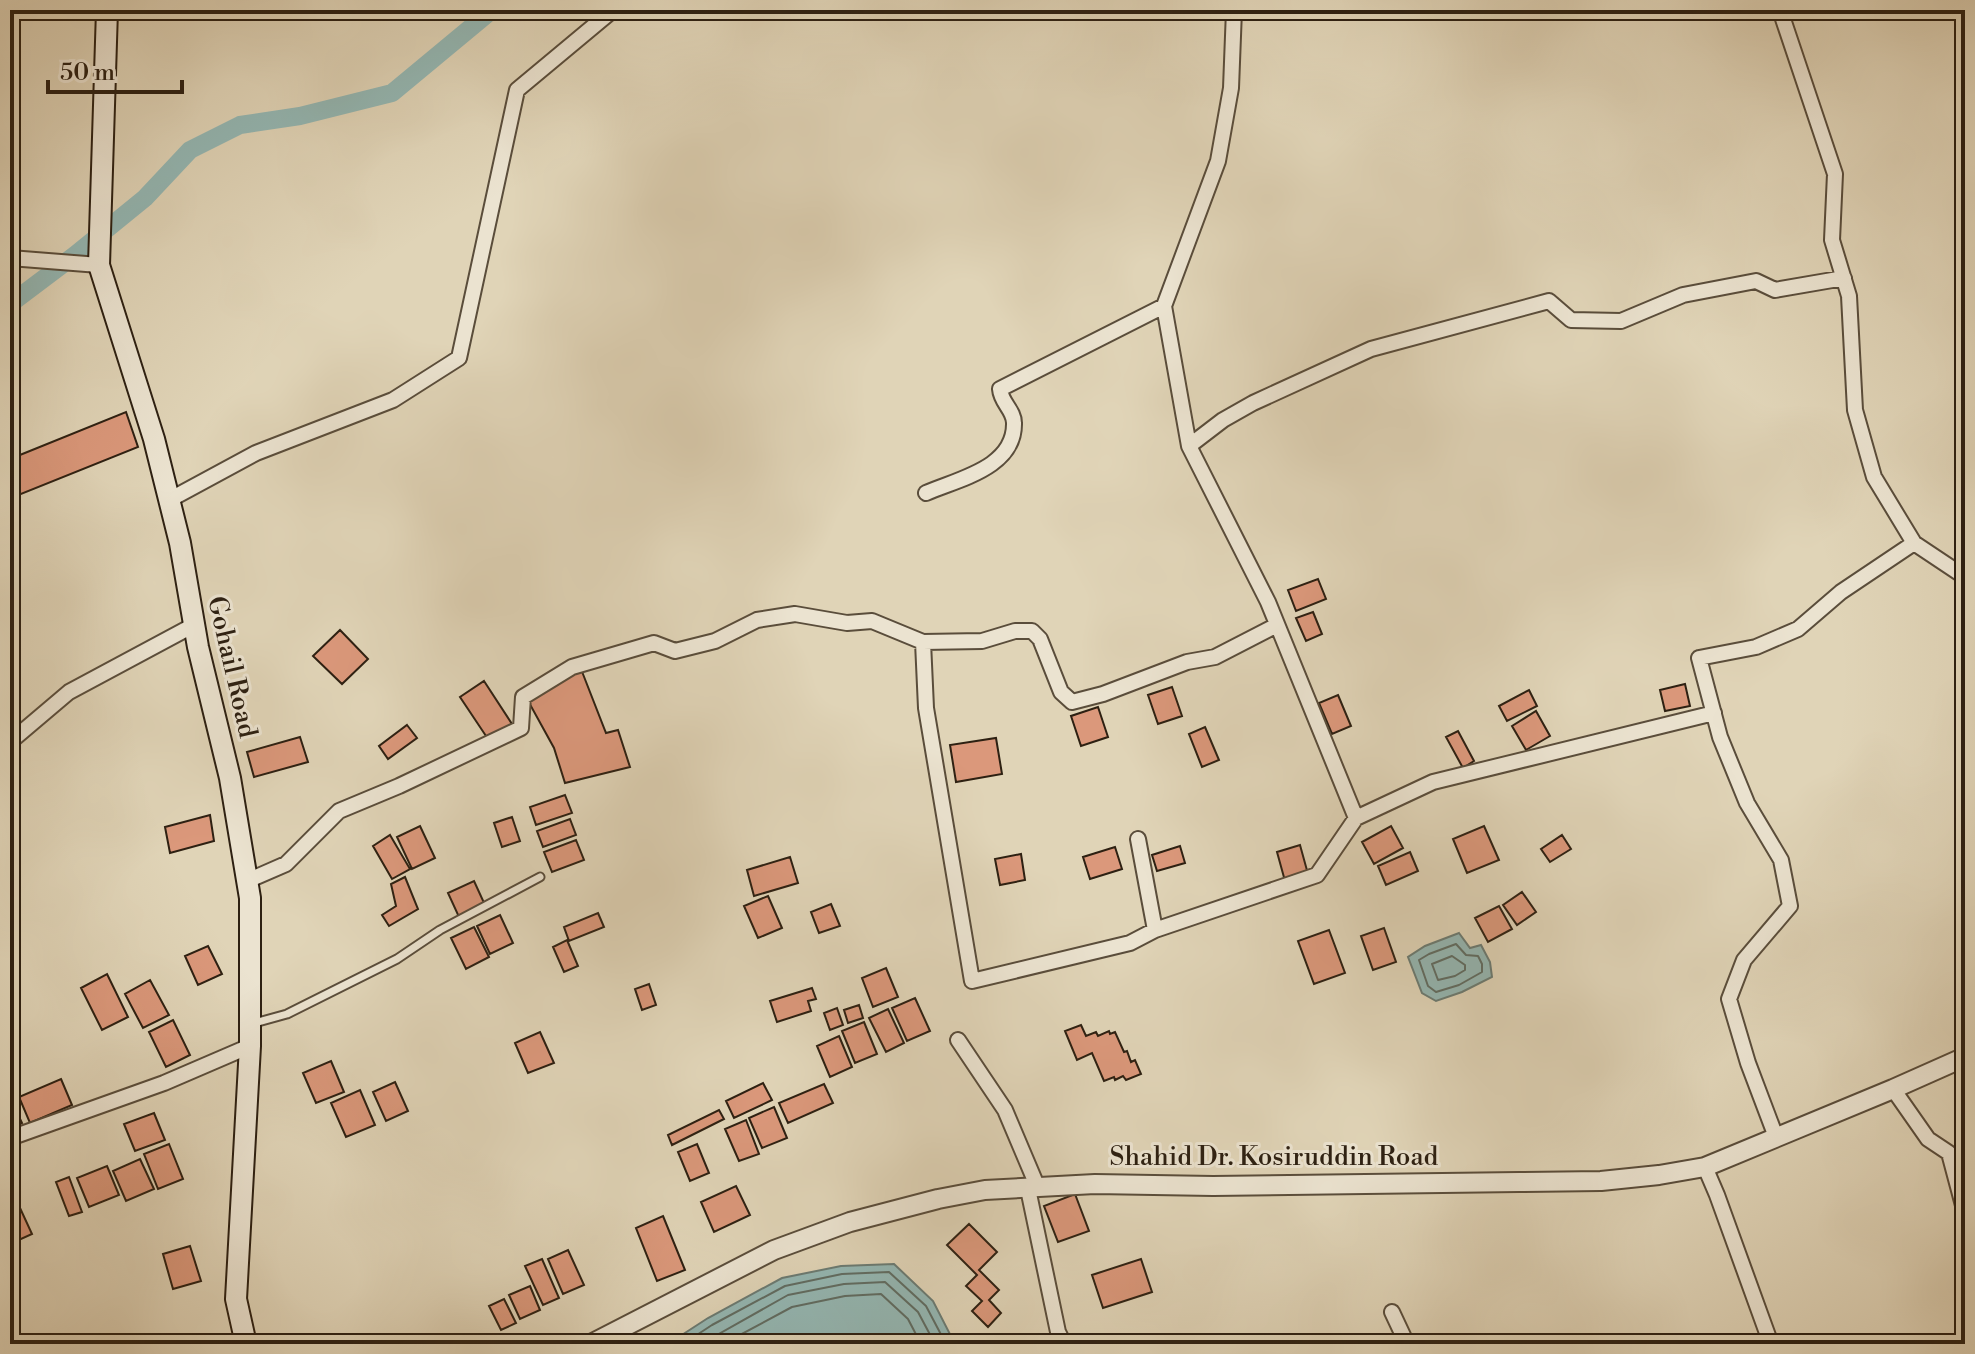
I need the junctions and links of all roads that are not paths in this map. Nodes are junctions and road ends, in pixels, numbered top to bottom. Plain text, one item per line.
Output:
1 (107, 10) edge
2 (613, 10) edge
3 (1234, 10) edge
4 (1780, 10) edge
5 (100, 256) junction
6 (10, 258) edge
7 (1844, 278) junction
8 (1164, 306) junction
9 (1189, 446) junction
10 (926, 493) dead end
11 (169, 500) junction
12 (1914, 543) junction
13 (1965, 577) edge
14 (194, 625) junction
15 (1277, 625) junction
16 (923, 642) junction
17 (1714, 713) junction
18 (10, 742) edge
19 (1356, 818) junction
20 (1138, 839) dead end
21 (540, 877) dead end
22 (247, 881) junction
23 (1155, 930) junction
24 (250, 1025) junction
25 (958, 1040) dead end
26 (250, 1046) junction
27 (1965, 1057) edge
28 (1893, 1089) junction
29 (1776, 1137) junction
30 (10, 1138) edge
31 (1705, 1167) junction
32 (1033, 1188) junction
33 (1965, 1213) edge
34 (1392, 1312) dead end
35 (246, 1344) edge
36 (591, 1344) edge
37 (1064, 1344) edge
38 (1407, 1344) edge
39 (1771, 1344) edge

1 - 5 main road, Gohail Road
2 - 11 street
3 - 8 street
4 - 7 street
5 - 6 street
5 - 11 main road, Gohail Road
7 - 9 street
7 - 12 street
8 - 9 street
8 - 10 street
9 - 15 street
11 - 14 main road, Gohail Road
12 - 13 street
12 - 17 street
14 - 18 street
14 - 22 main road, Gohail Road
15 - 16 street
15 - 19 street
16 - 22 street
16 - 23 street
17 - 19 street
17 - 29 street
19 - 23 street
20 - 23 street
21 - 24 lane
22 - 24 main road, Gohail Road
24 - 26 main road, Gohail Road
25 - 32 street
26 - 30 street
26 - 35 main road, Gohail Road
27 - 28 street, Shahid Dr. Kosiruddin Road
28 - 29 street, Shahid Dr. Kosiruddin Road
28 - 33 street
29 - 31 street, Shahid Dr. Kosiruddin Road
31 - 32 street, Shahid Dr. Kosiruddin Road
31 - 39 street
32 - 36 street, Shahid Dr. Kosiruddin Road
32 - 37 street
34 - 38 street

